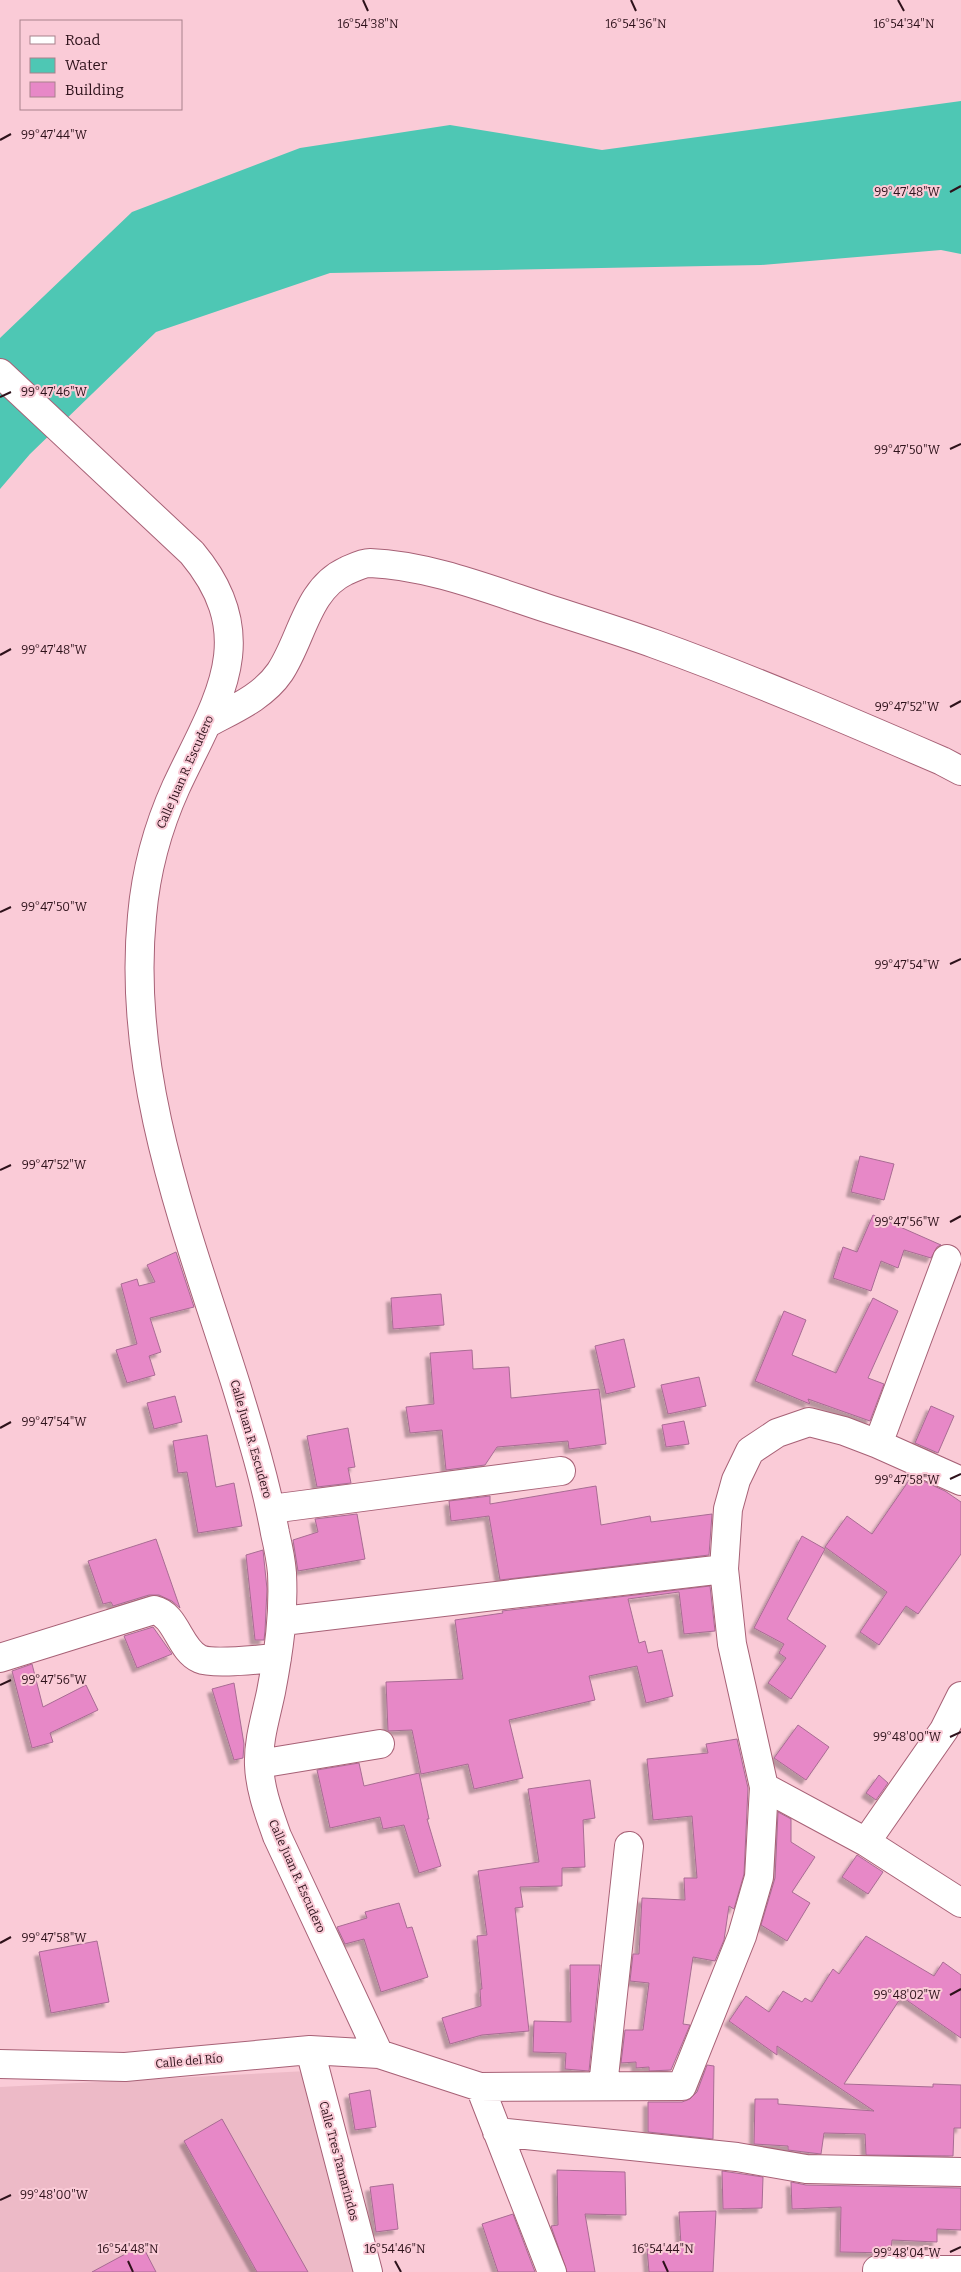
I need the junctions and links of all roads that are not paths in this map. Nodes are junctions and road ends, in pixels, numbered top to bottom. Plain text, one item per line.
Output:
1 (0, 373) edge
2 (208, 722) junction
3 (961, 771) edge
4 (947, 1259) dead end
5 (878, 1444) junction
6 (561, 1470) dead end
7 (961, 1481) edge
8 (271, 1509) junction
9 (724, 1569) junction
10 (283, 1621) junction
11 (0, 1658) edge
12 (277, 1658) junction
13 (961, 1696) edge
14 (380, 1744) dead end
15 (259, 1764) junction
16 (764, 1788) junction
17 (866, 1842) junction
18 (629, 1846) dead end
19 (961, 1903) edge
20 (310, 2050) junction
21 (379, 2054) junction
22 (0, 2064) edge
23 (603, 2086) junction
24 (480, 2087) junction
25 (497, 2132) junction
26 (961, 2172) edge
27 (877, 2270) dead end
28 (961, 2270) edge
29 (368, 2272) edge
30 (552, 2272) edge

1 - 2 street, Calle Juan R. Escudero
2 - 3 street
2 - 8 street, Calle Juan R. Escudero
4 - 5 street
5 - 7 street
5 - 9 street
6 - 8 street
8 - 10 street, Calle Juan R. Escudero
9 - 10 street
9 - 16 street
10 - 12 street, Calle Juan R. Escudero
11 - 12 street
12 - 15 street, Calle Juan R. Escudero
13 - 17 street
14 - 15 street
15 - 21 street, Calle Juan R. Escudero
16 - 17 street
16 - 23 street
17 - 19 street
18 - 23 street
20 - 21 street, Calle del Río
20 - 22 street, Calle del Río
20 - 29 street, Calle Tres Tamarindos
21 - 24 street
23 - 24 street
24 - 25 street
25 - 26 street
25 - 30 street
27 - 28 street

